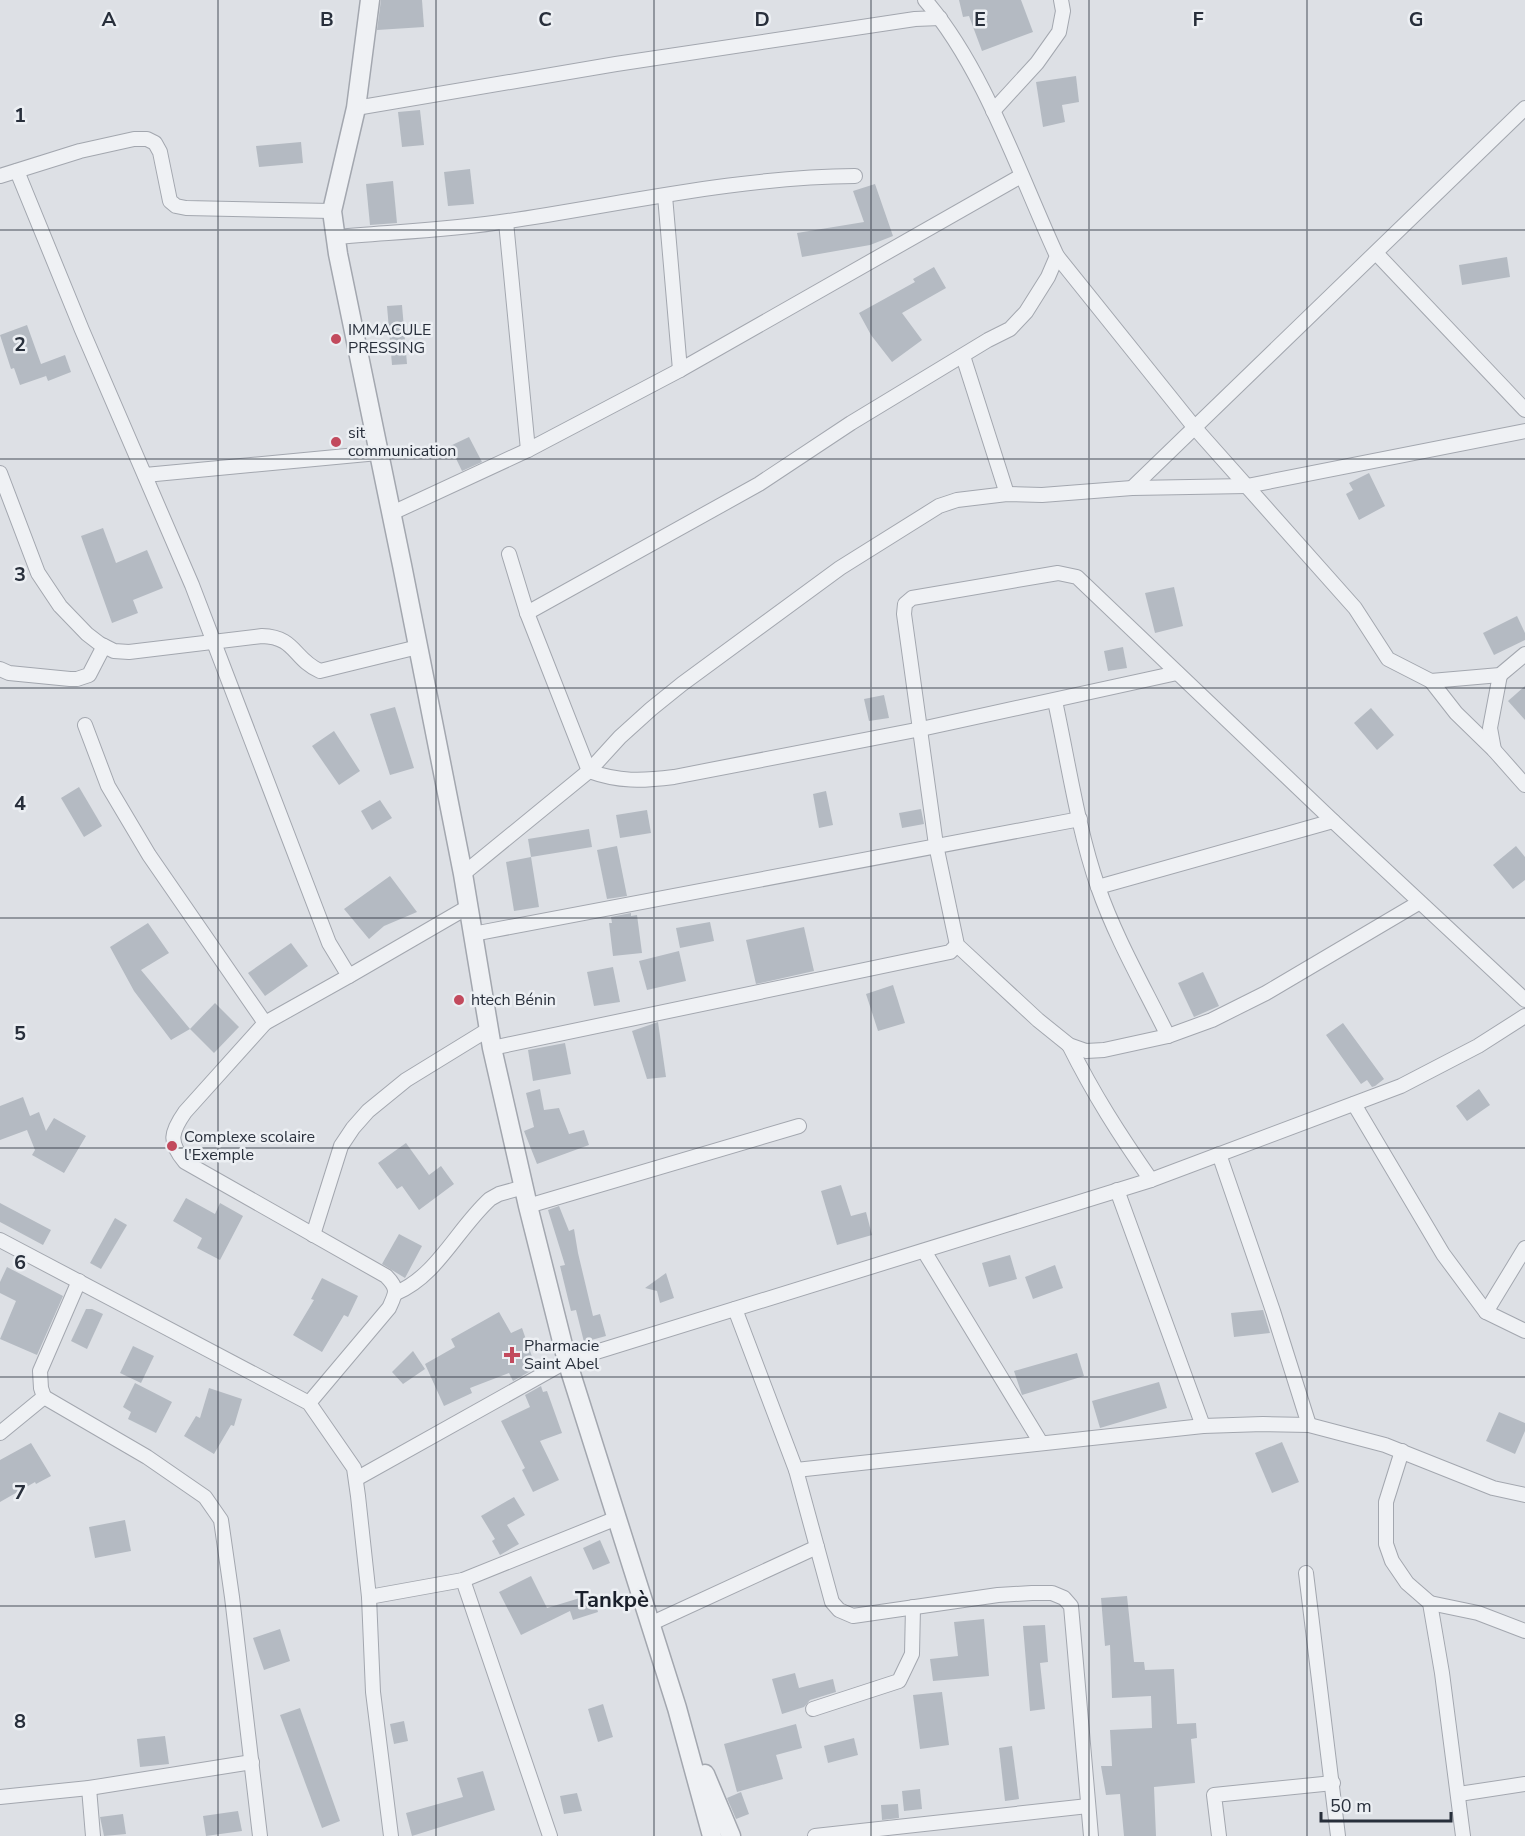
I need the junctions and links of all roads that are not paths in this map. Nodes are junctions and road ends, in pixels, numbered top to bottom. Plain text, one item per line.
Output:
1 (370, 0) edge
2 (925, 0) edge
3 (1061, 0) edge
4 (940, 18) junction
5 (356, 108) junction
6 (1525, 108) edge
7 (993, 111) junction
8 (17, 171) junction
9 (0, 176) edge
10 (855, 176) dead end
11 (1021, 176) junction
12 (665, 196) junction
13 (332, 212) junction
14 (506, 222) junction
15 (336, 237) junction
16 (1376, 253) junction
17 (1057, 256) junction
18 (963, 356) junction
19 (680, 370) junction
20 (1525, 410) edge
21 (1195, 428) junction
22 (1525, 431) edge
23 (528, 450) junction
24 (378, 453) junction
25 (0, 473) edge
26 (145, 475) junction
27 (1247, 486) junction
28 (1132, 488) junction
29 (1007, 494) junction
30 (392, 513) junction
31 (509, 554) dead end
32 (527, 613) junction
33 (213, 641) junction
34 (104, 646) junction
35 (418, 646) junction
36 (1525, 654) edge
37 (0, 669) edge
38 (1177, 673) junction
39 (1500, 675) junction
40 (1431, 681) junction
41 (1055, 701) junction
42 (85, 725) dead end
43 (921, 729) junction
44 (1494, 750) junction
45 (589, 771) junction
46 (1525, 785) edge
47 (1080, 819) junction
48 (1333, 821) junction
49 (936, 845) junction
50 (463, 874) junction
51 (1098, 886) junction
52 (1420, 902) junction
53 (468, 907) junction
54 (473, 934) junction
55 (957, 945) junction
56 (349, 976) junction
57 (1525, 1000) edge
58 (1525, 1016) edge
59 (265, 1023) junction
60 (489, 1029) junction
61 (1168, 1036) junction
62 (1069, 1045) junction
63 (492, 1048) junction
64 (1354, 1104) junction
65 (799, 1126) dead end
66 (1219, 1154) junction
67 (1151, 1180) junction
68 (524, 1187) junction
69 (1117, 1190) junction
70 (528, 1206) junction
71 (313, 1235) junction
72 (0, 1240) edge
73 (1525, 1248) edge
74 (924, 1251) junction
75 (79, 1281) junction
76 (396, 1293) junction
77 (735, 1309) junction
78 (1486, 1312) junction
79 (1525, 1331) edge
80 (567, 1361) junction
81 (44, 1397) junction
82 (309, 1403) junction
83 (1309, 1425) junction
84 (1203, 1426) junction
85 (0, 1433) edge
86 (1041, 1443) junction
87 (1402, 1451) junction
88 (796, 1470) junction
89 (356, 1479) junction
90 (1525, 1495) edge
91 (617, 1518) junction
92 (817, 1546) junction
93 (1306, 1573) dead end
94 (463, 1580) junction
95 (369, 1597) junction
96 (1430, 1603) junction
97 (913, 1607) junction
98 (650, 1624) junction
99 (1525, 1631) edge
100 (677, 1708) junction
101 (813, 1709) dead end
102 (252, 1762) junction
103 (1333, 1783) junction
104 (1525, 1784) edge
105 (89, 1788) junction
106 (1458, 1794) junction
107 (0, 1796) edge
108 (1088, 1806) junction
109 (93, 1836) edge
110 (260, 1836) edge
111 (391, 1836) edge
112 (550, 1836) edge
113 (712, 1836) edge
114 (731, 1836) edge
115 (815, 1836) edge
116 (1091, 1836) edge
117 (1219, 1836) edge
118 (1338, 1836) edge
119 (1463, 1836) edge

1 - 5 street
2 - 4 street
3 - 7 street
4 - 5 street
4 - 7 street
5 - 13 street
6 - 16 street
7 - 11 street
8 - 9 street
8 - 13 street
8 - 26 street
10 - 12 street
11 - 17 street
11 - 19 street
12 - 14 street
12 - 19 street
13 - 15 street
14 - 15 street
14 - 23 street
15 - 24 street
16 - 20 street
16 - 21 street
17 - 18 street
17 - 21 street
18 - 29 street
18 - 32 street
19 - 23 street
21 - 27 street
21 - 28 street
22 - 27 street
23 - 30 street
24 - 26 street
24 - 30 street
25 - 34 street
26 - 33 street
27 - 28 street
27 - 40 street
28 - 29 street
29 - 45 street
30 - 35 street
31 - 32 street
32 - 45 street
33 - 34 street
33 - 35 street
33 - 56 street
34 - 37 street
35 - 50 street
36 - 39 street
38 - 41 street
38 - 43 street
38 - 48 street
39 - 40 street
39 - 44 street
40 - 44 street
41 - 43 street
41 - 47 street
42 - 59 street
43 - 45 street
43 - 49 street
44 - 46 street
45 - 50 street
47 - 49 street
47 - 51 street
48 - 51 street
48 - 52 street
49 - 54 street
49 - 55 street
50 - 53 street
51 - 61 street
52 - 57 street
52 - 61 street
53 - 54 street
53 - 56 street
54 - 60 street
55 - 62 street
55 - 63 street
56 - 59 street
58 - 64 street
59 - 71 street
60 - 63 street
60 - 71 street
61 - 62 street
62 - 67 street
63 - 68 street
64 - 66 street
64 - 78 street
65 - 70 street
66 - 67 street
66 - 83 street
67 - 69 street
68 - 70 street
68 - 76 street
69 - 74 street
69 - 84 street
70 - 80 street
71 - 76 street
72 - 75 street
73 - 78 street
74 - 77 street
74 - 86 street
75 - 81 street
75 - 82 street
76 - 82 street
77 - 80 street
77 - 88 street
78 - 79 street
80 - 89 street
80 - 91 street
81 - 85 street
81 - 102 street
82 - 89 street
83 - 84 street
83 - 87 street
84 - 86 street
86 - 88 street
87 - 90 street
87 - 96 street
88 - 92 street
89 - 95 street
91 - 94 street
91 - 98 street
92 - 97 street
92 - 98 street
93 - 103 street
94 - 95 street
94 - 112 street
95 - 111 street
96 - 99 street
96 - 106 street
97 - 101 street
97 - 108 street
98 - 100 street
100 - 113 street
100 - 114 street
102 - 105 street
102 - 110 street
103 - 117 street
103 - 118 street
104 - 106 street
105 - 107 street
105 - 109 street
106 - 119 street
108 - 115 street
108 - 116 street

